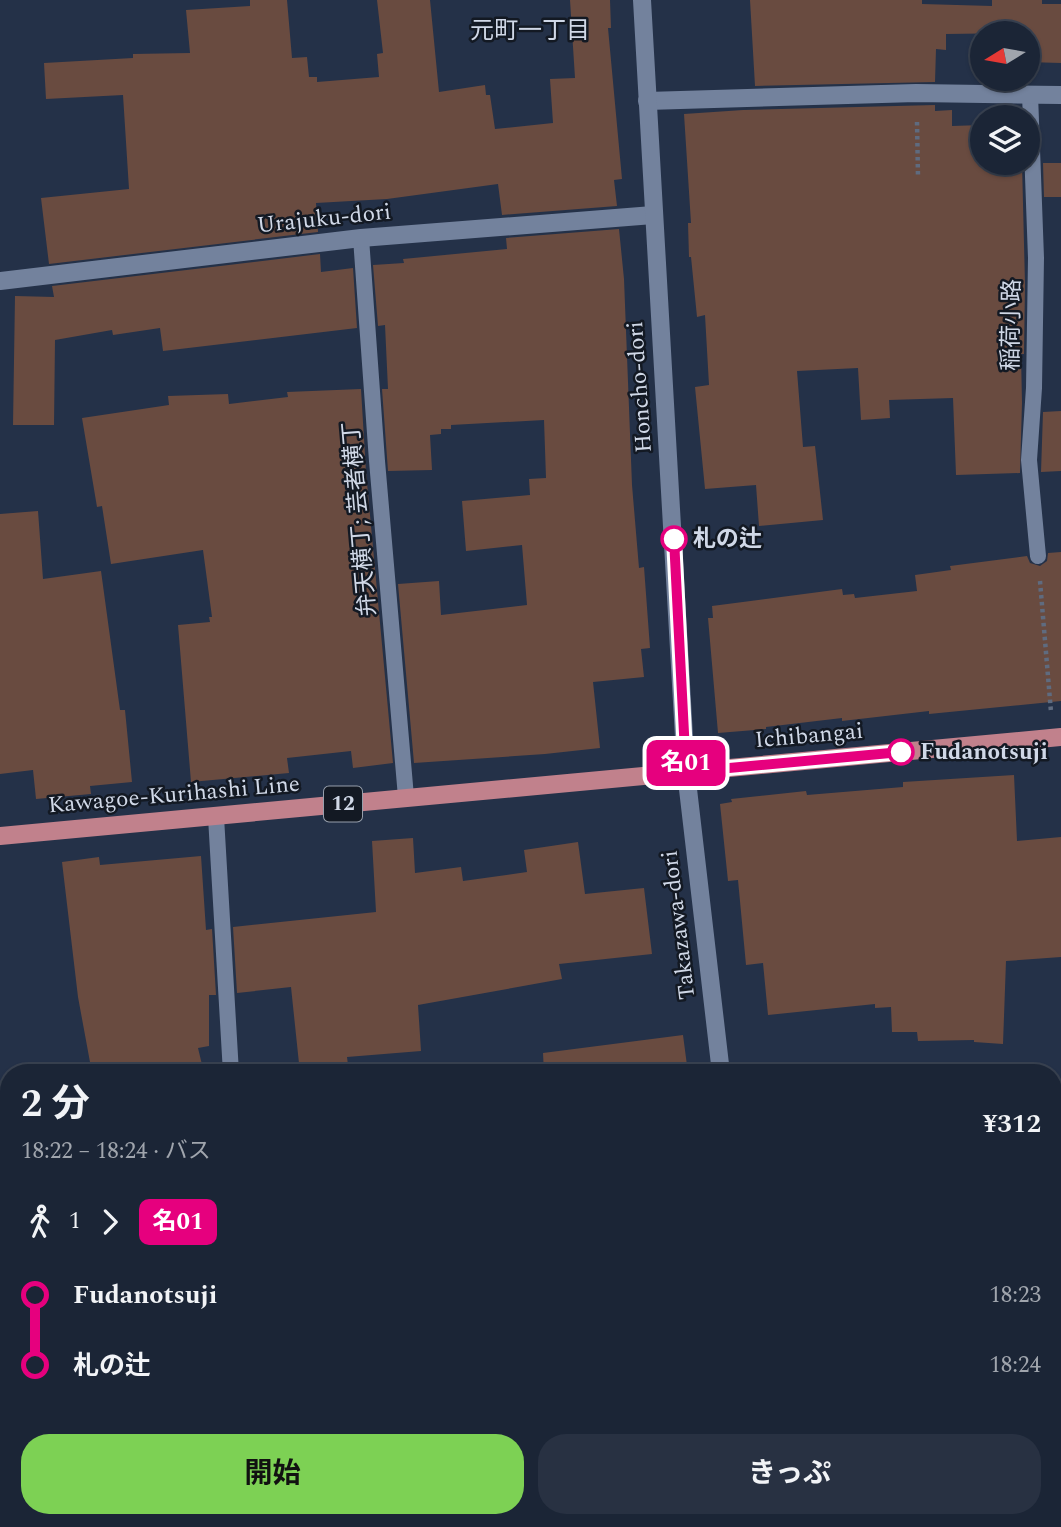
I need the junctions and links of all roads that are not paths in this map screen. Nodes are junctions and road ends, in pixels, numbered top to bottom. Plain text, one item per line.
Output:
1 (642, 0) edge
2 (1030, 94) junction
3 (1061, 95) edge
4 (647, 101) junction
5 (653, 215) junction
6 (361, 238) junction
7 (0, 281) edge
8 (1038, 556) road end
9 (1057, 738) edge
10 (686, 772) junction
11 (406, 797) junction
12 (216, 817) junction
13 (0, 836) edge
14 (230, 1064) edge
15 (720, 1064) edge

1 - 4 street, Honcho-dori
2 - 3 street
2 - 4 street
2 - 8 lane, 稲荷小路
4 - 5 street, Honcho-dori
5 - 6 street, Urajuku-dori
5 - 10 street, Honcho-dori
6 - 7 street, Urajuku-dori
6 - 11 lane, 弁天横丁; 芸者横丁
9 - 10 main road, Ichibangai / 12
10 - 11 main road, Kawagoe-Kurihashi Line / 12
10 - 15 street, Takazawa-dori
11 - 12 main road, Kawagoe-Kurihashi Line / 12
12 - 13 main road, Kawagoe-Kurihashi Line / 12
12 - 14 lane

